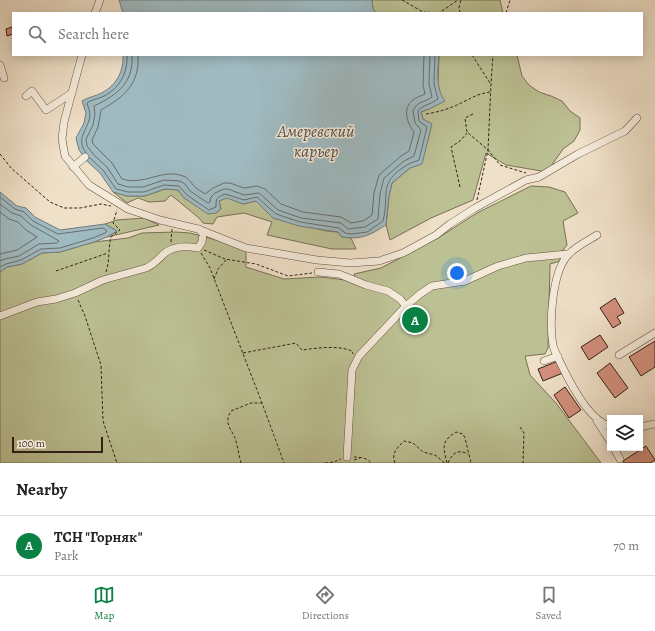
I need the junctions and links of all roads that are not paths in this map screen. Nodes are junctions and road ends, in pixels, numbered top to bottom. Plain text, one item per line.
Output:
1 (100, 0) edge
2 (95, 12) edge
3 (82, 56) edge
4 (0, 65) edge
5 (4, 78) dead end
6 (72, 93) junction
7 (26, 96) dead end
8 (637, 118) dead end
9 (84, 157) dead end
10 (73, 167) junction
11 (198, 229) junction
12 (597, 235) dead end
13 (568, 254) junction
14 (318, 272) road end
15 (406, 306) junction
16 (0, 316) edge
17 (655, 333) edge
18 (619, 355) dead end
19 (558, 356) junction
20 (544, 361) dead end
21 (594, 416) junction
22 (655, 424) edge
23 (607, 425) edge
24 (643, 427) edge
25 (607, 436) edge
26 (616, 451) edge
27 (349, 459) road end
28 (620, 459) dead end

1 - 2 street
3 - 6 street
4 - 5 street
6 - 7 street
6 - 10 street
8 - 11 street
9 - 10 street
10 - 11 street
11 - 16 street
12 - 13 street
13 - 15 street
13 - 19 street
14 - 15 street
15 - 27 street
17 - 18 street
19 - 20 street
19 - 21 street
21 - 23 street
21 - 25 street
22 - 24 street
26 - 28 street

